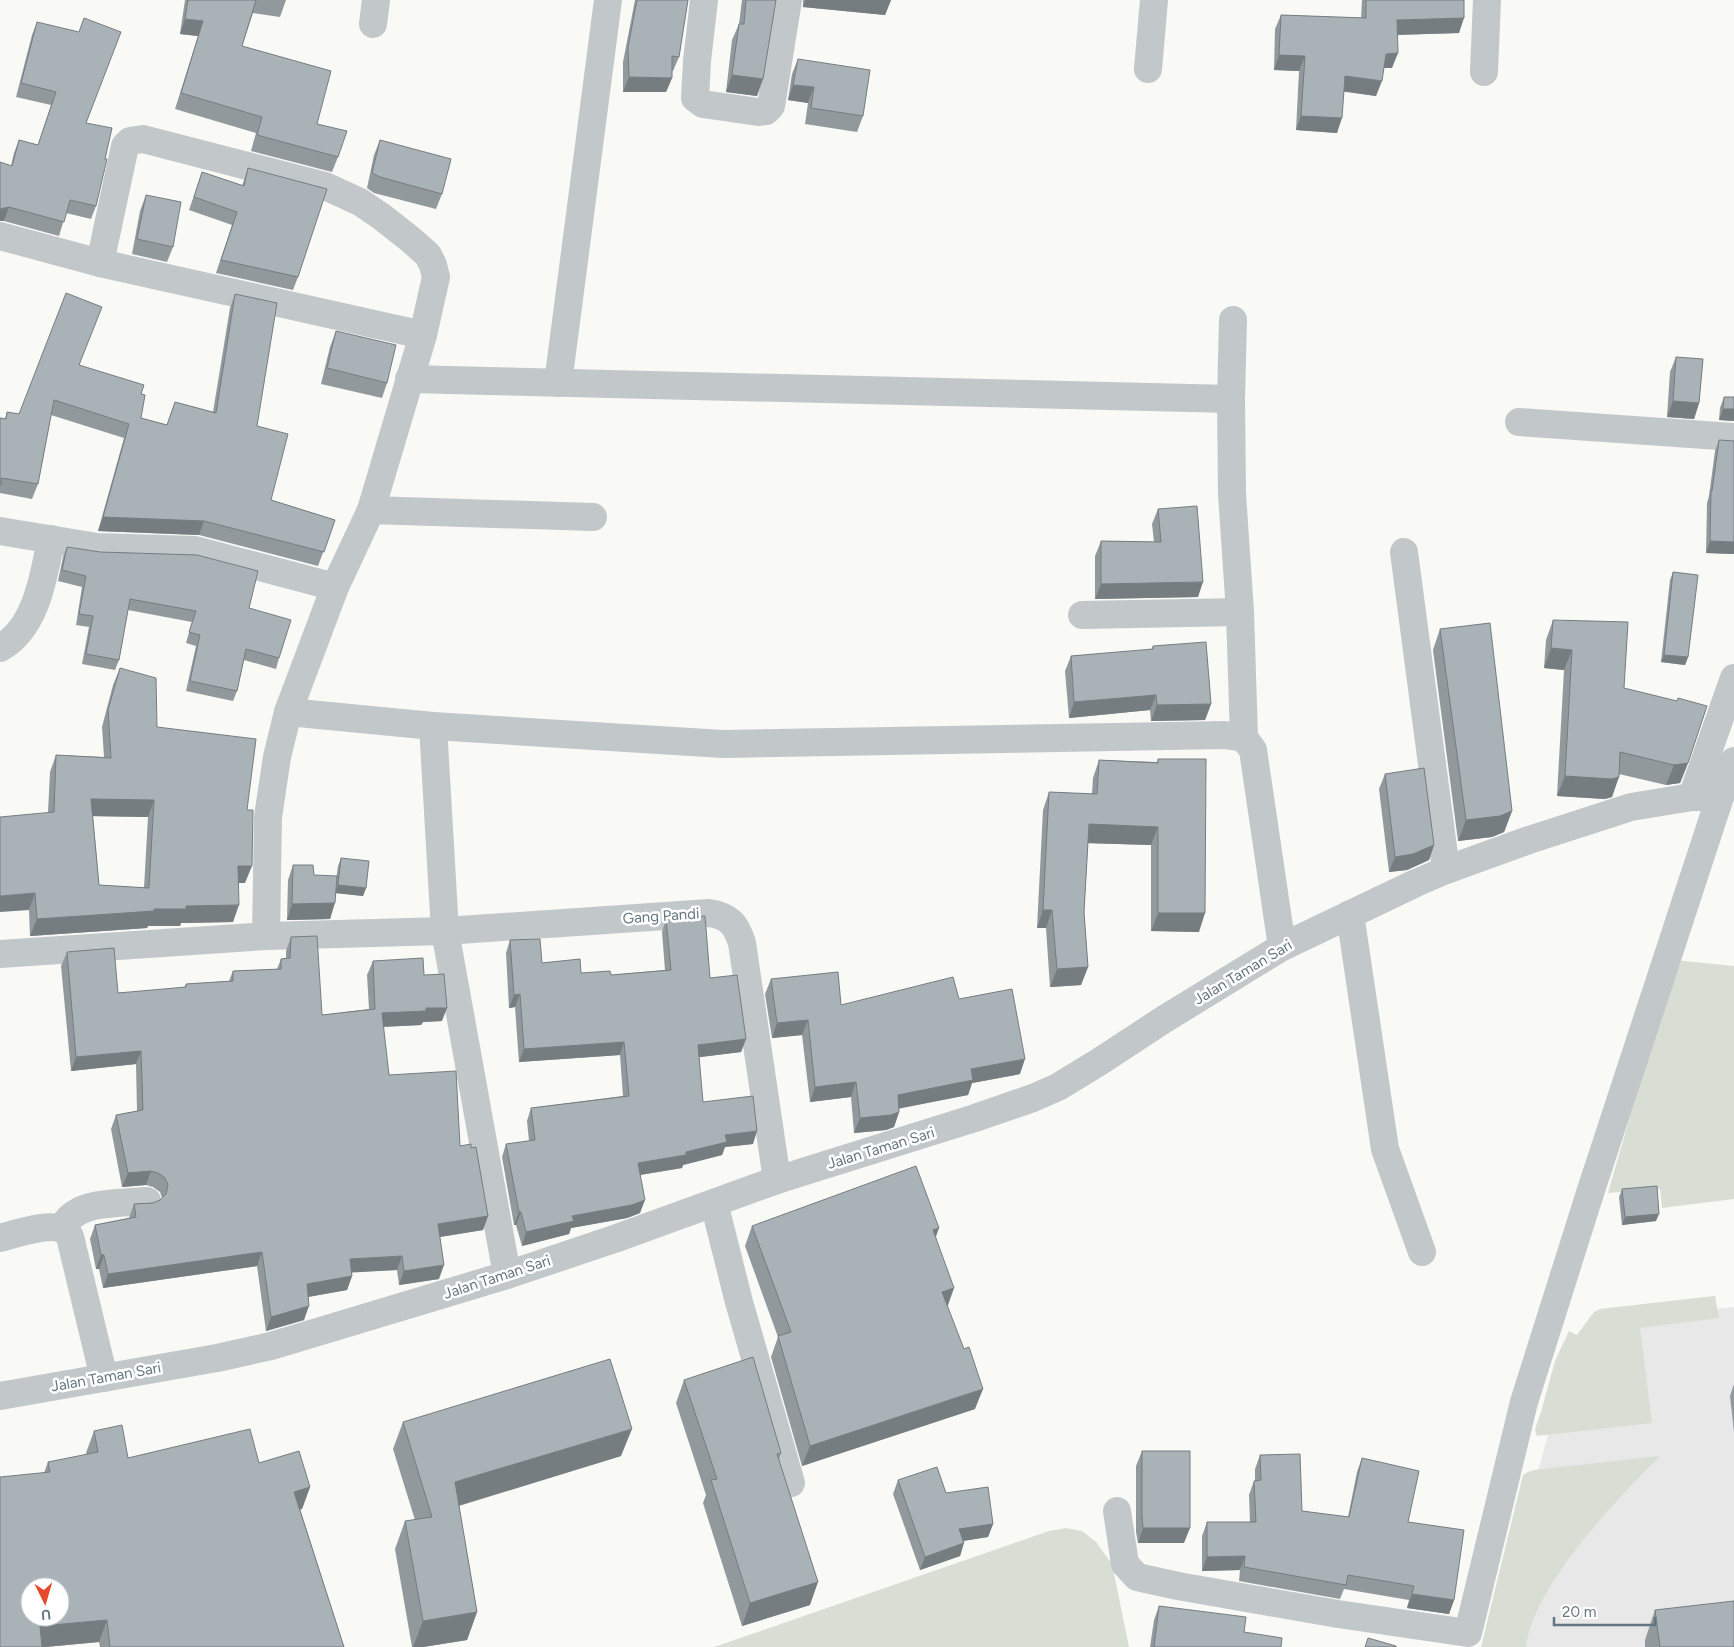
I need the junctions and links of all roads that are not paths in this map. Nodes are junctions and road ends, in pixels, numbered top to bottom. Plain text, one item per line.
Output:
1 (608, 0) edge
2 (704, 0) edge
3 (788, 0) edge
4 (1154, 0) edge
5 (1487, 0) edge
6 (1148, 70) dead end
7 (1484, 72) dead end
8 (0, 236) edge
9 (100, 263) junction
10 (1233, 320) dead end
11 (423, 335) junction
12 (409, 379) junction
13 (558, 383) junction
14 (1231, 399) junction
15 (1519, 422) dead end
16 (1734, 437) edge
17 (371, 510) junction
18 (593, 517) dead end
19 (0, 530) edge
20 (51, 539) junction
21 (1404, 552) dead end
22 (335, 587) junction
23 (1240, 612) junction
24 (1082, 615) dead end
25 (0, 648) edge
26 (1734, 678) edge
27 (288, 712) junction
28 (433, 726) junction
29 (1244, 738) junction
30 (1734, 761) edge
31 (1692, 797) junction
32 (1720, 797) junction
33 (1446, 870) junction
34 (1350, 914) junction
35 (444, 931) junction
36 (266, 936) junction
37 (1282, 948) junction
38 (0, 954) edge
39 (777, 1180) junction
40 (147, 1202) edge
41 (714, 1203) junction
42 (62, 1229) junction
43 (0, 1238) edge
44 (1422, 1252) dead end
45 (507, 1275) junction
46 (104, 1378) junction
47 (0, 1396) edge
48 (791, 1484) dead end
49 (1117, 1512) dead end

1 - 13 street
2 - 3 street
4 - 6 street
5 - 7 street
8 - 9 street
9 - 11 street
9 - 11 street
10 - 14 street
11 - 12 street
12 - 13 street
12 - 17 street
13 - 14 street
14 - 23 street
15 - 16 street
17 - 18 street
17 - 22 street
19 - 20 street
20 - 22 street
20 - 25 street
21 - 33 street
22 - 27 street
23 - 24 street
23 - 29 street
26 - 31 street
27 - 28 street
27 - 36 street
28 - 29 street
28 - 35 street
29 - 37 street
30 - 32 street
31 - 32 street, Jalan Taman Sari
31 - 33 street, Jalan Taman Sari
32 - 49 street
33 - 34 street, Jalan Taman Sari
34 - 37 street, Jalan Taman Sari
34 - 44 street
35 - 36 street, Gang Pandi
35 - 39 street, Gang Pandi
35 - 45 street
36 - 38 street, Gang Pandi
37 - 39 street, Jalan Taman Sari
39 - 41 street, Jalan Taman Sari
40 - 42 street
41 - 45 street, Jalan Taman Sari
41 - 48 street
42 - 43 street
42 - 46 street
45 - 46 street, Jalan Taman Sari
46 - 47 street, Jalan Taman Sari

